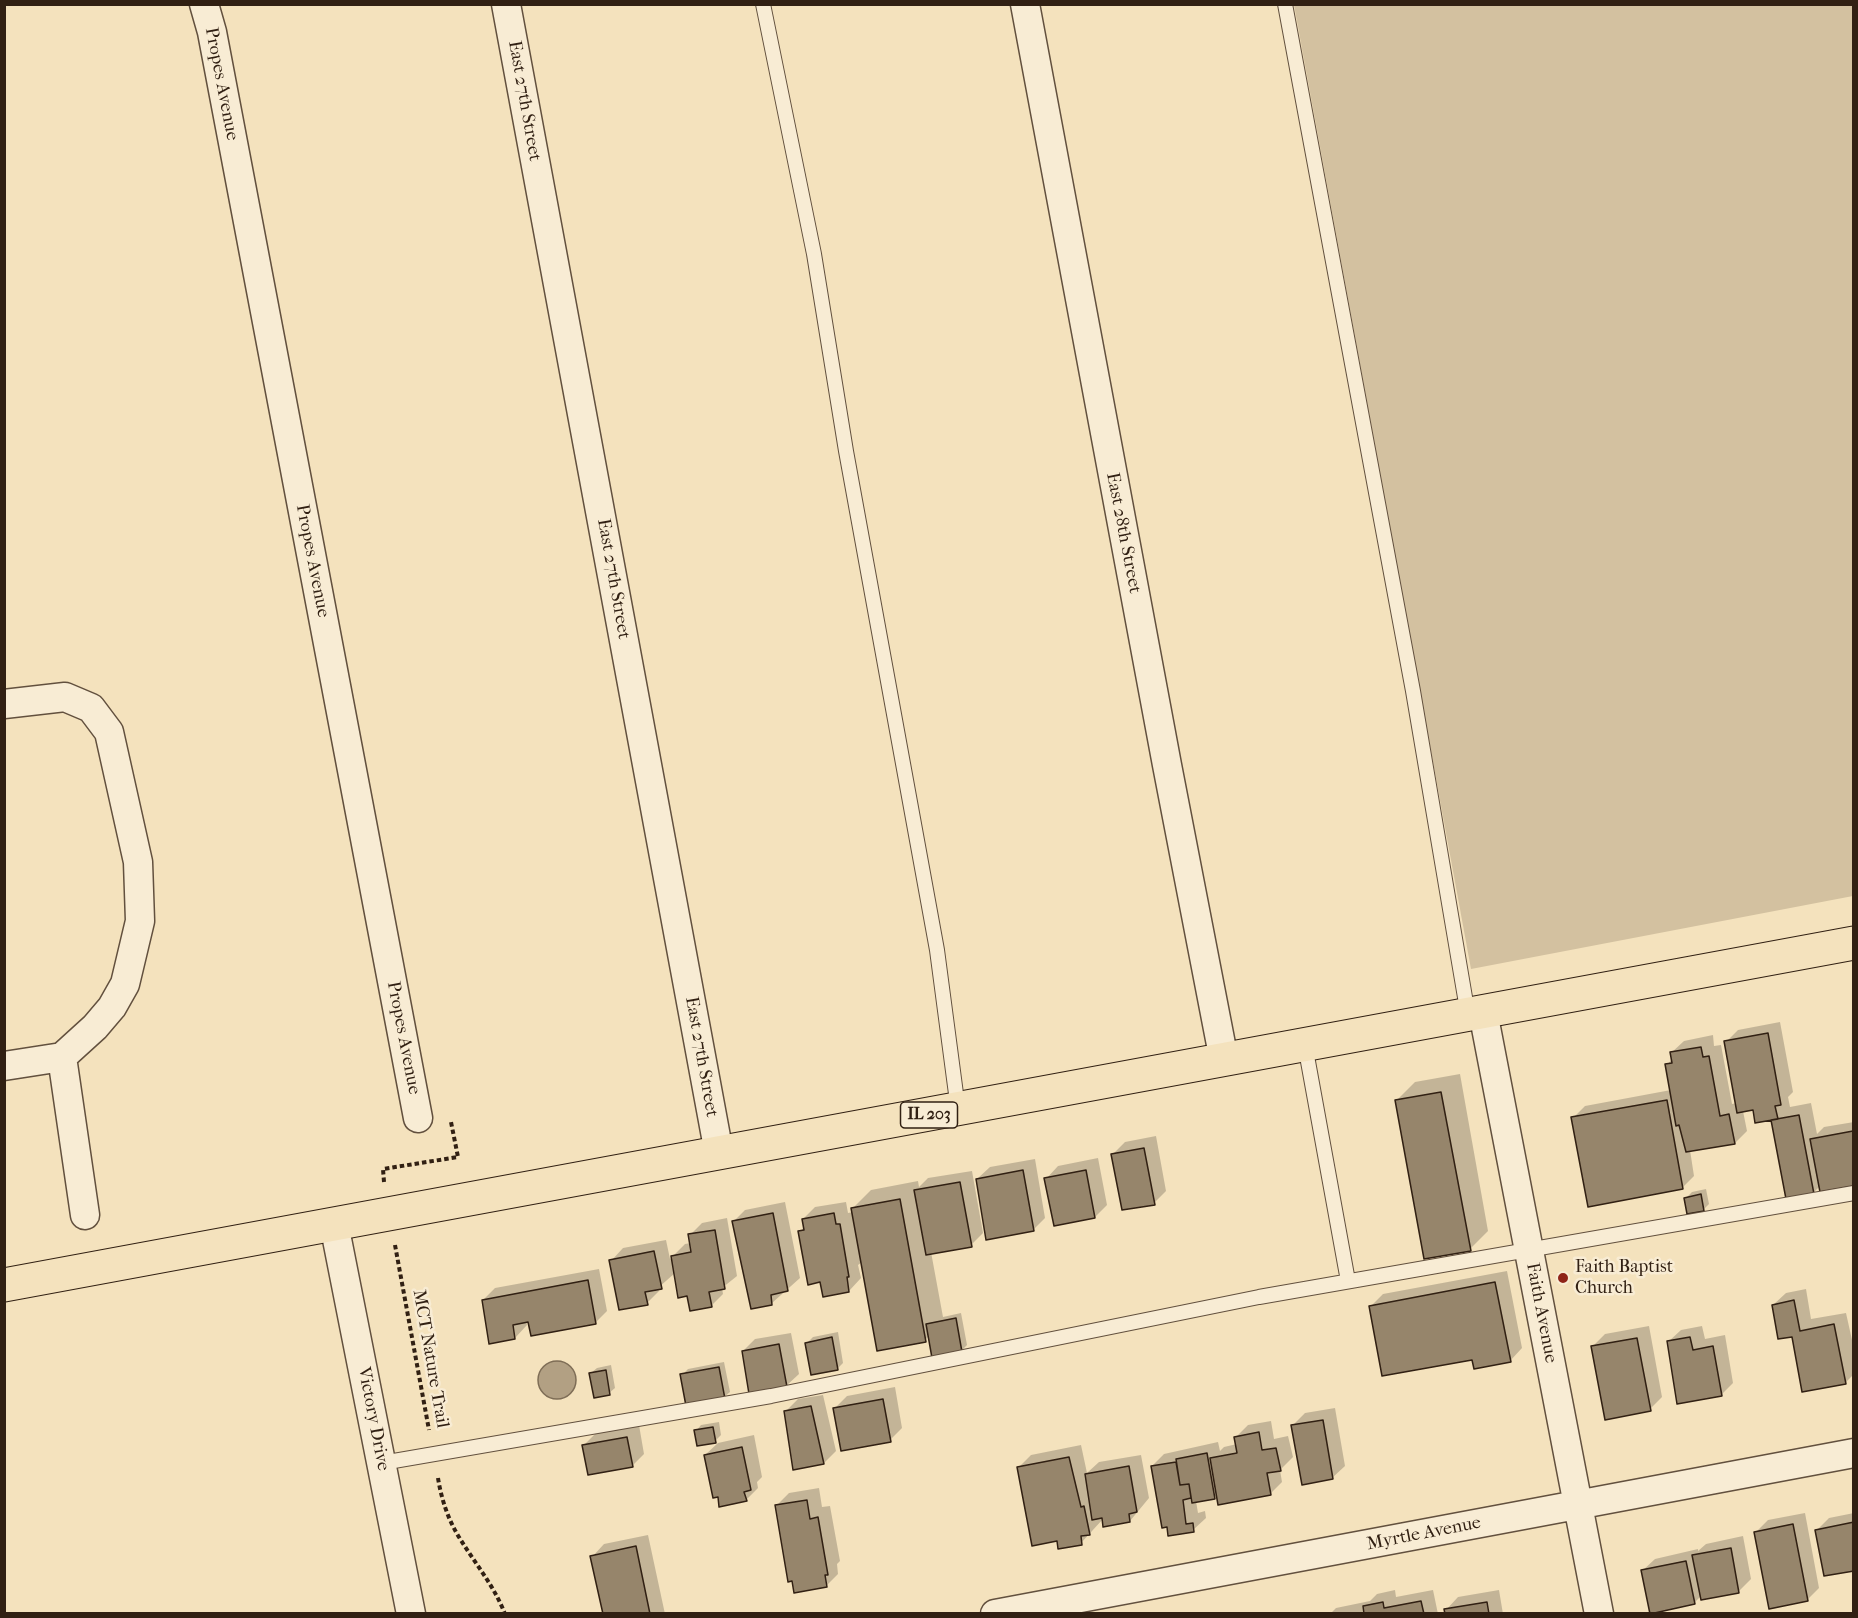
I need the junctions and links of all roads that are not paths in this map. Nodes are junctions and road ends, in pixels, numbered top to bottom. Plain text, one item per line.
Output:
1 (204, 4) edge
2 (506, 4) edge
3 (763, 4) edge
4 (1025, 4) edge
5 (1285, 4) edge
6 (4, 704) edge
7 (1854, 943) edge
8 (1475, 1014) junction
9 (1305, 1045) junction
10 (62, 1057) junction
11 (1224, 1060) junction
12 (4, 1066) edge
13 (958, 1109) junction
14 (418, 1118) dead end
15 (719, 1153) junction
16 (1854, 1193) edge
17 (85, 1215) dead end
18 (334, 1224) junction
19 (1529, 1249) junction
20 (1348, 1281) junction
21 (4, 1285) edge
22 (1854, 1454) edge
23 (382, 1463) junction
24 (1579, 1505) junction
25 (411, 1614) edge
26 (995, 1614) edge
27 (1599, 1614) edge

1 - 14 street, Propes Avenue
2 - 15 street, East 27th Street
3 - 13 lane
4 - 11 street, East 28th Street
5 - 8 lane
6 - 10 street
7 - 8 main road, IL 203
8 - 9 main road, IL 203
8 - 19 street, Faith Avenue
9 - 11 main road, IL 203
9 - 20 lane
10 - 12 street
10 - 17 street
11 - 13 main road, IL 203
13 - 15 main road, IL 203
15 - 18 main road, IL 203
16 - 19 lane
18 - 21 main road, IL 203
18 - 23 street, Victory Drive
19 - 20 lane
19 - 24 street, Faith Avenue
20 - 23 lane
22 - 24 street, Myrtle Avenue
23 - 25 street, Victory Drive
24 - 26 street, Myrtle Avenue
24 - 27 street, Faith Avenue

